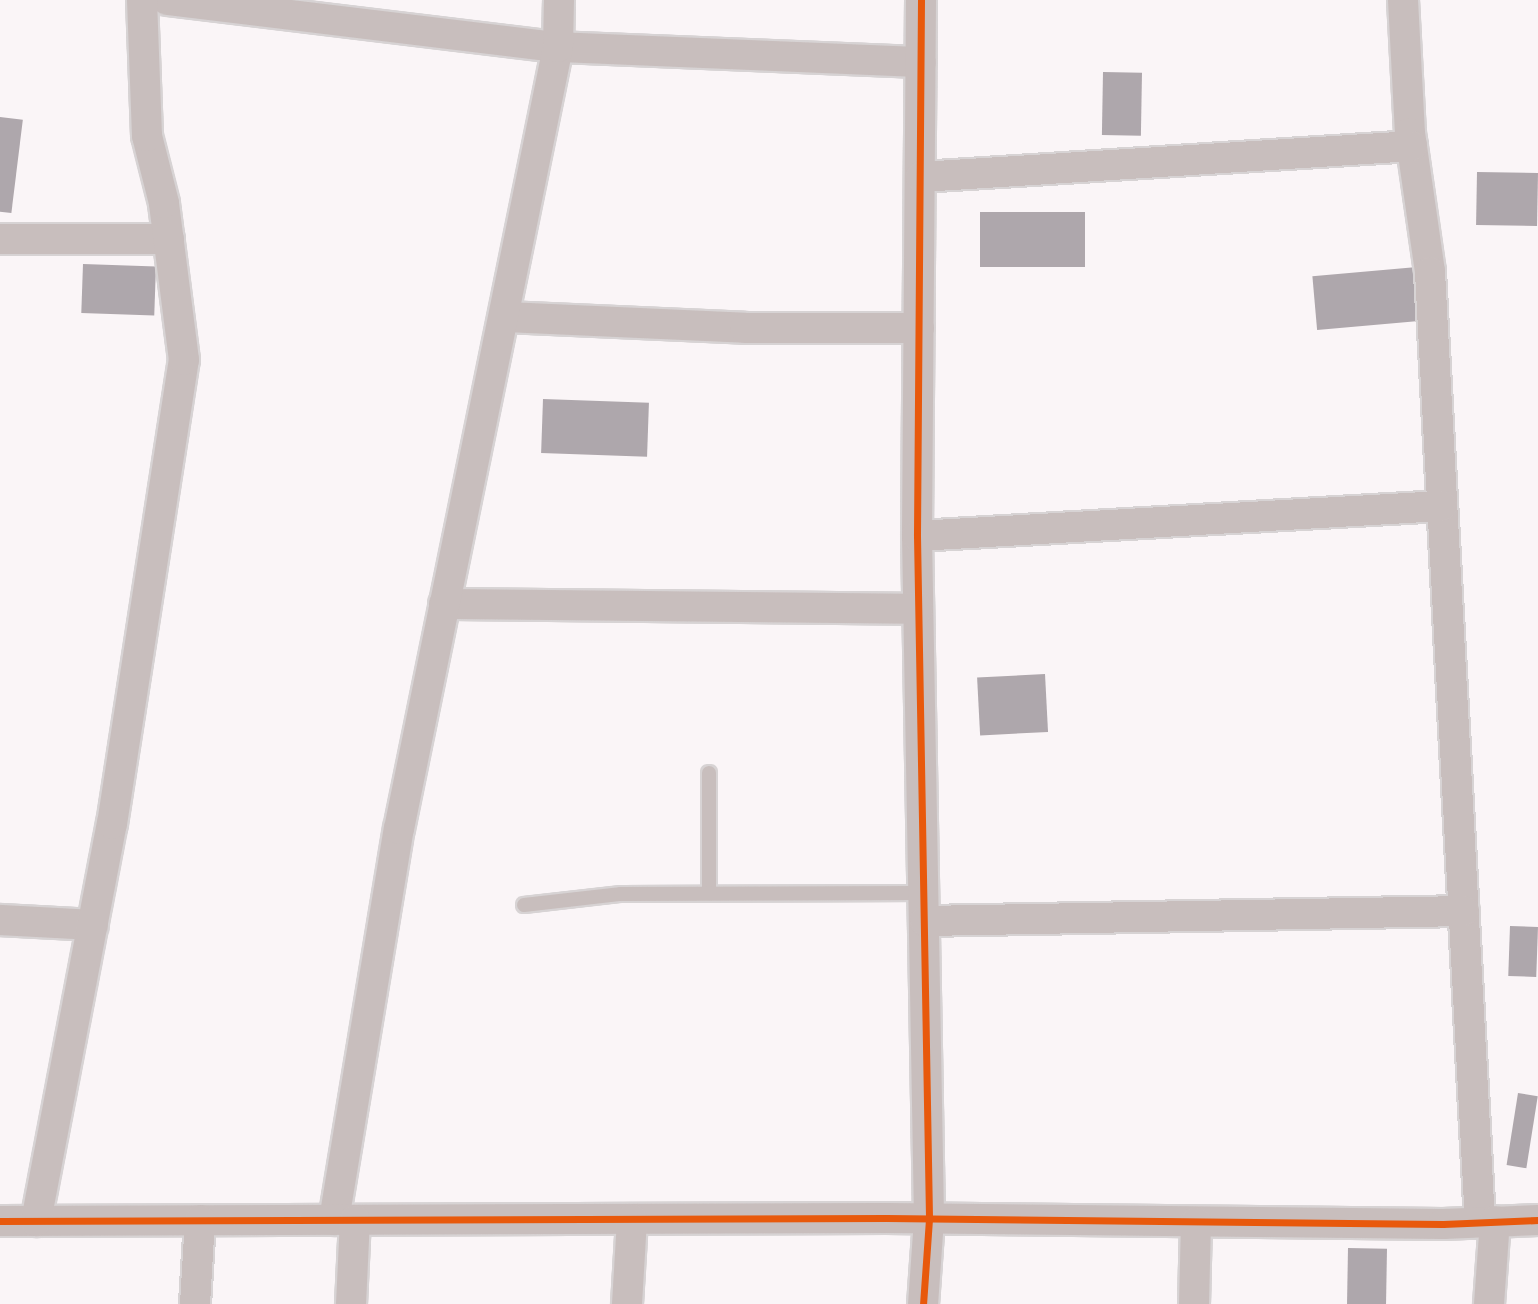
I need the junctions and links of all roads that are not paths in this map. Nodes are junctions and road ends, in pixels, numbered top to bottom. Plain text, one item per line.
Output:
1 (142, 0) edge
2 (167, 0) edge
3 (559, 0) edge
4 (920, 0) edge
5 (1403, 0) edge
6 (558, 47) junction
7 (921, 62) junction
8 (1412, 146) junction
9 (921, 177) junction
10 (0, 239) edge
11 (169, 239) junction
12 (506, 317) junction
13 (919, 328) junction
14 (1442, 506) junction
15 (917, 536) junction
16 (444, 604) junction
17 (918, 609) junction
18 (709, 773) dead end
19 (709, 893) junction
20 (524, 905) dead end
21 (925, 907) junction
22 (1464, 911) junction
23 (0, 920) edge
24 (93, 925) junction
25 (632, 1219) junction
26 (929, 1219) junction
27 (36, 1220) junction
28 (200, 1220) junction
29 (344, 1220) junction
30 (1538, 1220) edge
31 (0, 1221) edge
32 (1196, 1222) junction
33 (1488, 1222) junction
34 (195, 1304) edge
35 (351, 1304) edge
36 (627, 1304) edge
37 (923, 1304) edge
38 (1194, 1304) edge
39 (1489, 1304) edge

1 - 11 street
2 - 6 street
3 - 6 street
4 - 7 street
5 - 8 street
6 - 7 street
6 - 12 street
7 - 9 street
8 - 9 street
8 - 14 street
9 - 13 street
10 - 11 street
11 - 24 street
12 - 13 street
12 - 16 street
13 - 15 street
14 - 15 street
14 - 22 street
15 - 17 street
16 - 17 street
16 - 29 street
17 - 21 street
18 - 19 lane
19 - 20 lane
19 - 21 lane
21 - 22 street
21 - 26 street
22 - 33 street
23 - 24 street
24 - 27 street
25 - 26 street
25 - 29 street
25 - 36 street
26 - 32 street
26 - 37 street
27 - 28 street
27 - 31 street
28 - 29 street
28 - 34 street
29 - 35 street
30 - 33 street
32 - 33 street
32 - 38 street
33 - 39 street

